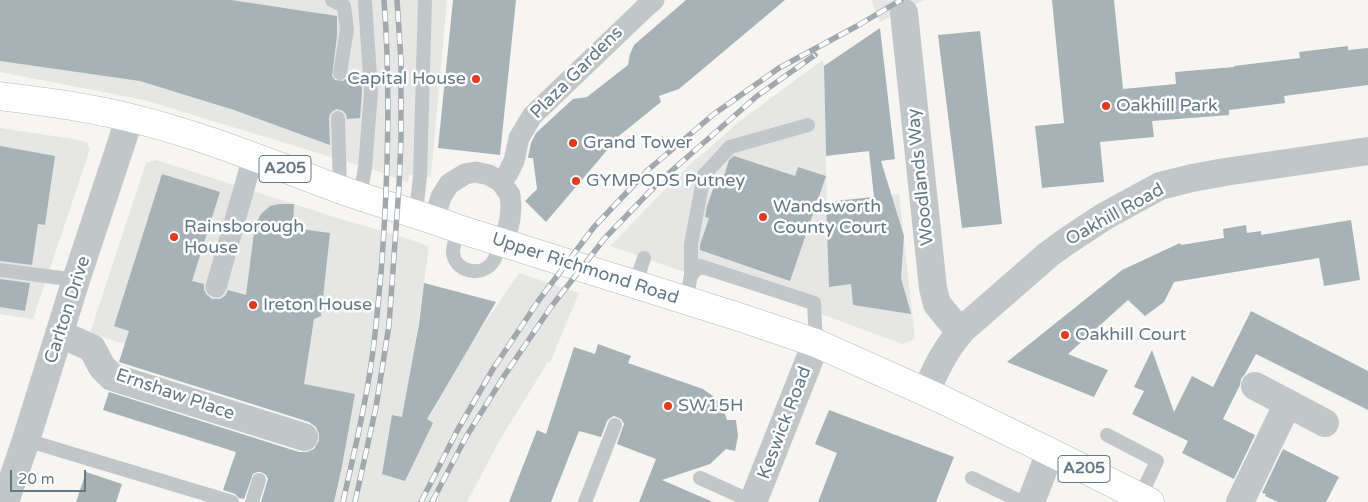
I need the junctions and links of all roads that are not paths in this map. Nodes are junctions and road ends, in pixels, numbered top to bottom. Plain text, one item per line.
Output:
1 (332, 0) edge
2 (425, 0) edge
3 (654, 0) edge
4 (365, 2) dead end
5 (904, 13) dead end
6 (340, 73) dead end
7 (0, 96) edge
8 (130, 117) junction
9 (338, 118) dead end
10 (808, 125) dead end
11 (1368, 151) edge
12 (253, 157) junction
13 (500, 182) junction
14 (350, 192) junction
15 (437, 221) junction
16 (500, 241) junction
17 (644, 258) dead end
18 (0, 270) edge
19 (76, 280) junction
20 (635, 285) junction
21 (216, 287) dead end
22 (688, 288) junction
23 (963, 329) junction
24 (60, 334) junction
25 (816, 343) junction
26 (1255, 386) dead end
27 (926, 392) junction
28 (1288, 403) junction
29 (1325, 423) dead end
30 (615, 425) dead end
31 (1108, 435) dead end
32 (304, 437) dead end
33 (26, 440) junction
34 (1050, 452) junction
35 (700, 478) dead end
36 (972, 478) dead end
37 (259, 480) dead end
38 (1142, 500) edge
39 (5, 502) edge
40 (232, 502) edge
41 (252, 502) edge
42 (585, 502) edge
43 (753, 502) edge
44 (1022, 502) edge
45 (1031, 502) edge
46 (1240, 502) edge

1 - 6 lane
2 - 15 lane
3 - 13 street, Plaza Gardens
4 - 14 lane
5 - 23 street, Woodlands Way
7 - 8 highway, Upper Richmond Road / A205
8 - 12 highway, Upper Richmond Road / A205
8 - 19 street, Carlton Drive
9 - 14 lane
10 - 22 lane
11 - 23 street, Oakhill Road
12 - 14 highway, Upper Richmond Road / A205
12 - 21 street
13 - 15 street
13 - 16 street
14 - 15 highway, Upper Richmond Road / A205
15 - 16 highway, Upper Richmond Road / A205
15 - 16 lane
16 - 20 highway, Upper Richmond Road / A205
17 - 20 lane
18 - 19 lane
19 - 24 street, Carlton Drive
20 - 22 highway, Upper Richmond Road / A205
22 - 25 highway, Upper Richmond Road / A205
22 - 25 lane
23 - 27 street, Oakhill Road
24 - 32 street, Ernshaw Place
24 - 33 street, Carlton Drive
25 - 27 highway, Upper Richmond Road / A205
25 - 43 street, Keswick Road
26 - 28 street
27 - 34 highway, Upper Richmond Road / A205
28 - 29 street
28 - 46 street
30 - 42 lane
31 - 38 lane
33 - 39 street, Carlton Drive
33 - 40 lane
34 - 38 highway, Upper Richmond Road / A205
34 - 45 street
35 - 43 lane
36 - 44 lane
37 - 41 lane

